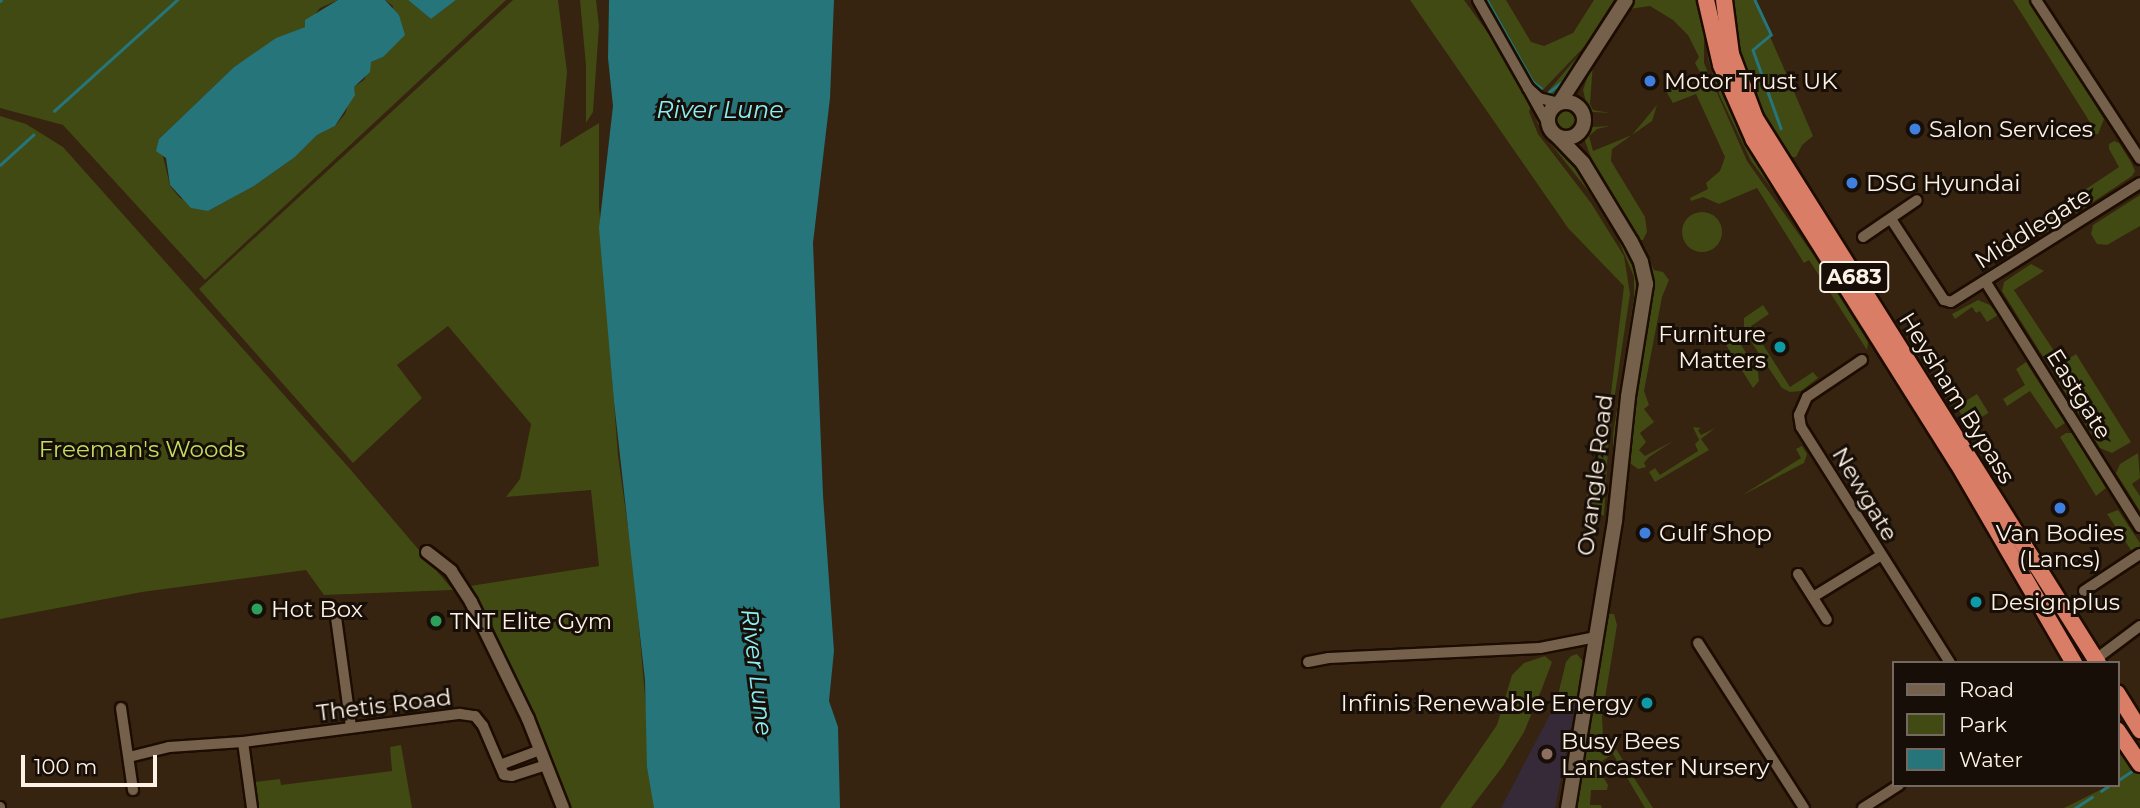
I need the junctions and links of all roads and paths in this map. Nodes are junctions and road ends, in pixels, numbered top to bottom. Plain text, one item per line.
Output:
1 (1478, 0) edge
2 (1626, 0) edge
3 (1706, 0) edge
4 (1724, 0) edge
5 (2036, 0) edge
6 (1589, 59) junction
7 (1528, 88) junction
8 (1560, 103) junction
9 (1580, 108) junction
10 (1548, 124) junction
11 (1581, 130) junction
12 (1558, 137) junction
13 (2140, 159) edge
14 (1583, 163) junction
15 (2140, 183) edge
16 (1917, 200) dead end
17 (1891, 219) junction
18 (1863, 237) dead end
19 (1985, 281) junction
20 (1862, 360) dead end
21 (2140, 527) edge
22 (426, 552) dead end
23 (2140, 554) edge
24 (1880, 556) junction
25 (1798, 574) dead end
26 (2084, 591) dead end
27 (1813, 597) junction
28 (335, 610) dead end
29 (1827, 620) dead end
30 (2140, 626) edge
31 (1596, 637) junction
32 (1698, 643) dead end
33 (1949, 661) edge
34 (2073, 661) edge
35 (2092, 661) edge
36 (2094, 661) edge
37 (1308, 662) dead end
38 (2119, 696) edge
39 (121, 708) dead end
40 (2119, 713) edge
41 (351, 727) junction
42 (2140, 730) edge
43 (2119, 733) edge
44 (243, 741) junction
45 (2140, 746) edge
46 (540, 750) junction
47 (129, 757) junction
48 (2140, 764) edge
49 (500, 765) junction
50 (545, 765) junction
51 (1896, 787) edge
52 (133, 790) dead end
53 (252, 808) edge
54 (563, 808) edge
55 (1568, 808) edge
56 (1804, 808) edge
57 (1863, 808) edge

1 - 7 street
2 - 6 main road
3 - 34 highway, Heysham Bypass / A683
4 - 35 highway, Heysham Bypass / A683
5 - 13 street
6 - 8 main road
6 - 9 main road
7 - 8 street
7 - 10 street
8 - 9 main road
8 - 10 main road
9 - 11 main road
10 - 12 main road
11 - 12 main road
11 - 14 main road, Ovangle Road
12 - 14 main road, Ovangle Road
14 - 31 main road, Ovangle Road
15 - 19 street, Middlegate
16 - 17 street
17 - 18 street
17 - 19 street, Middlegate
19 - 21 street, Eastgate
20 - 24 street, Newgate
22 - 46 street
23 - 26 street
24 - 27 street
24 - 33 street, Newgate
25 - 27 street
27 - 29 street
28 - 41 street
30 - 36 street
31 - 37 street
31 - 55 main road, Ovangle Road
32 - 56 street
38 - 42 highway
39 - 47 street
40 - 45 highway
41 - 44 street, Thetis Road
41 - 49 street, Thetis Road
43 - 48 highway
44 - 47 street, Thetis Road
44 - 53 street
46 - 49 street
46 - 50 street
47 - 52 street
49 - 50 street
50 - 54 street
51 - 57 street

